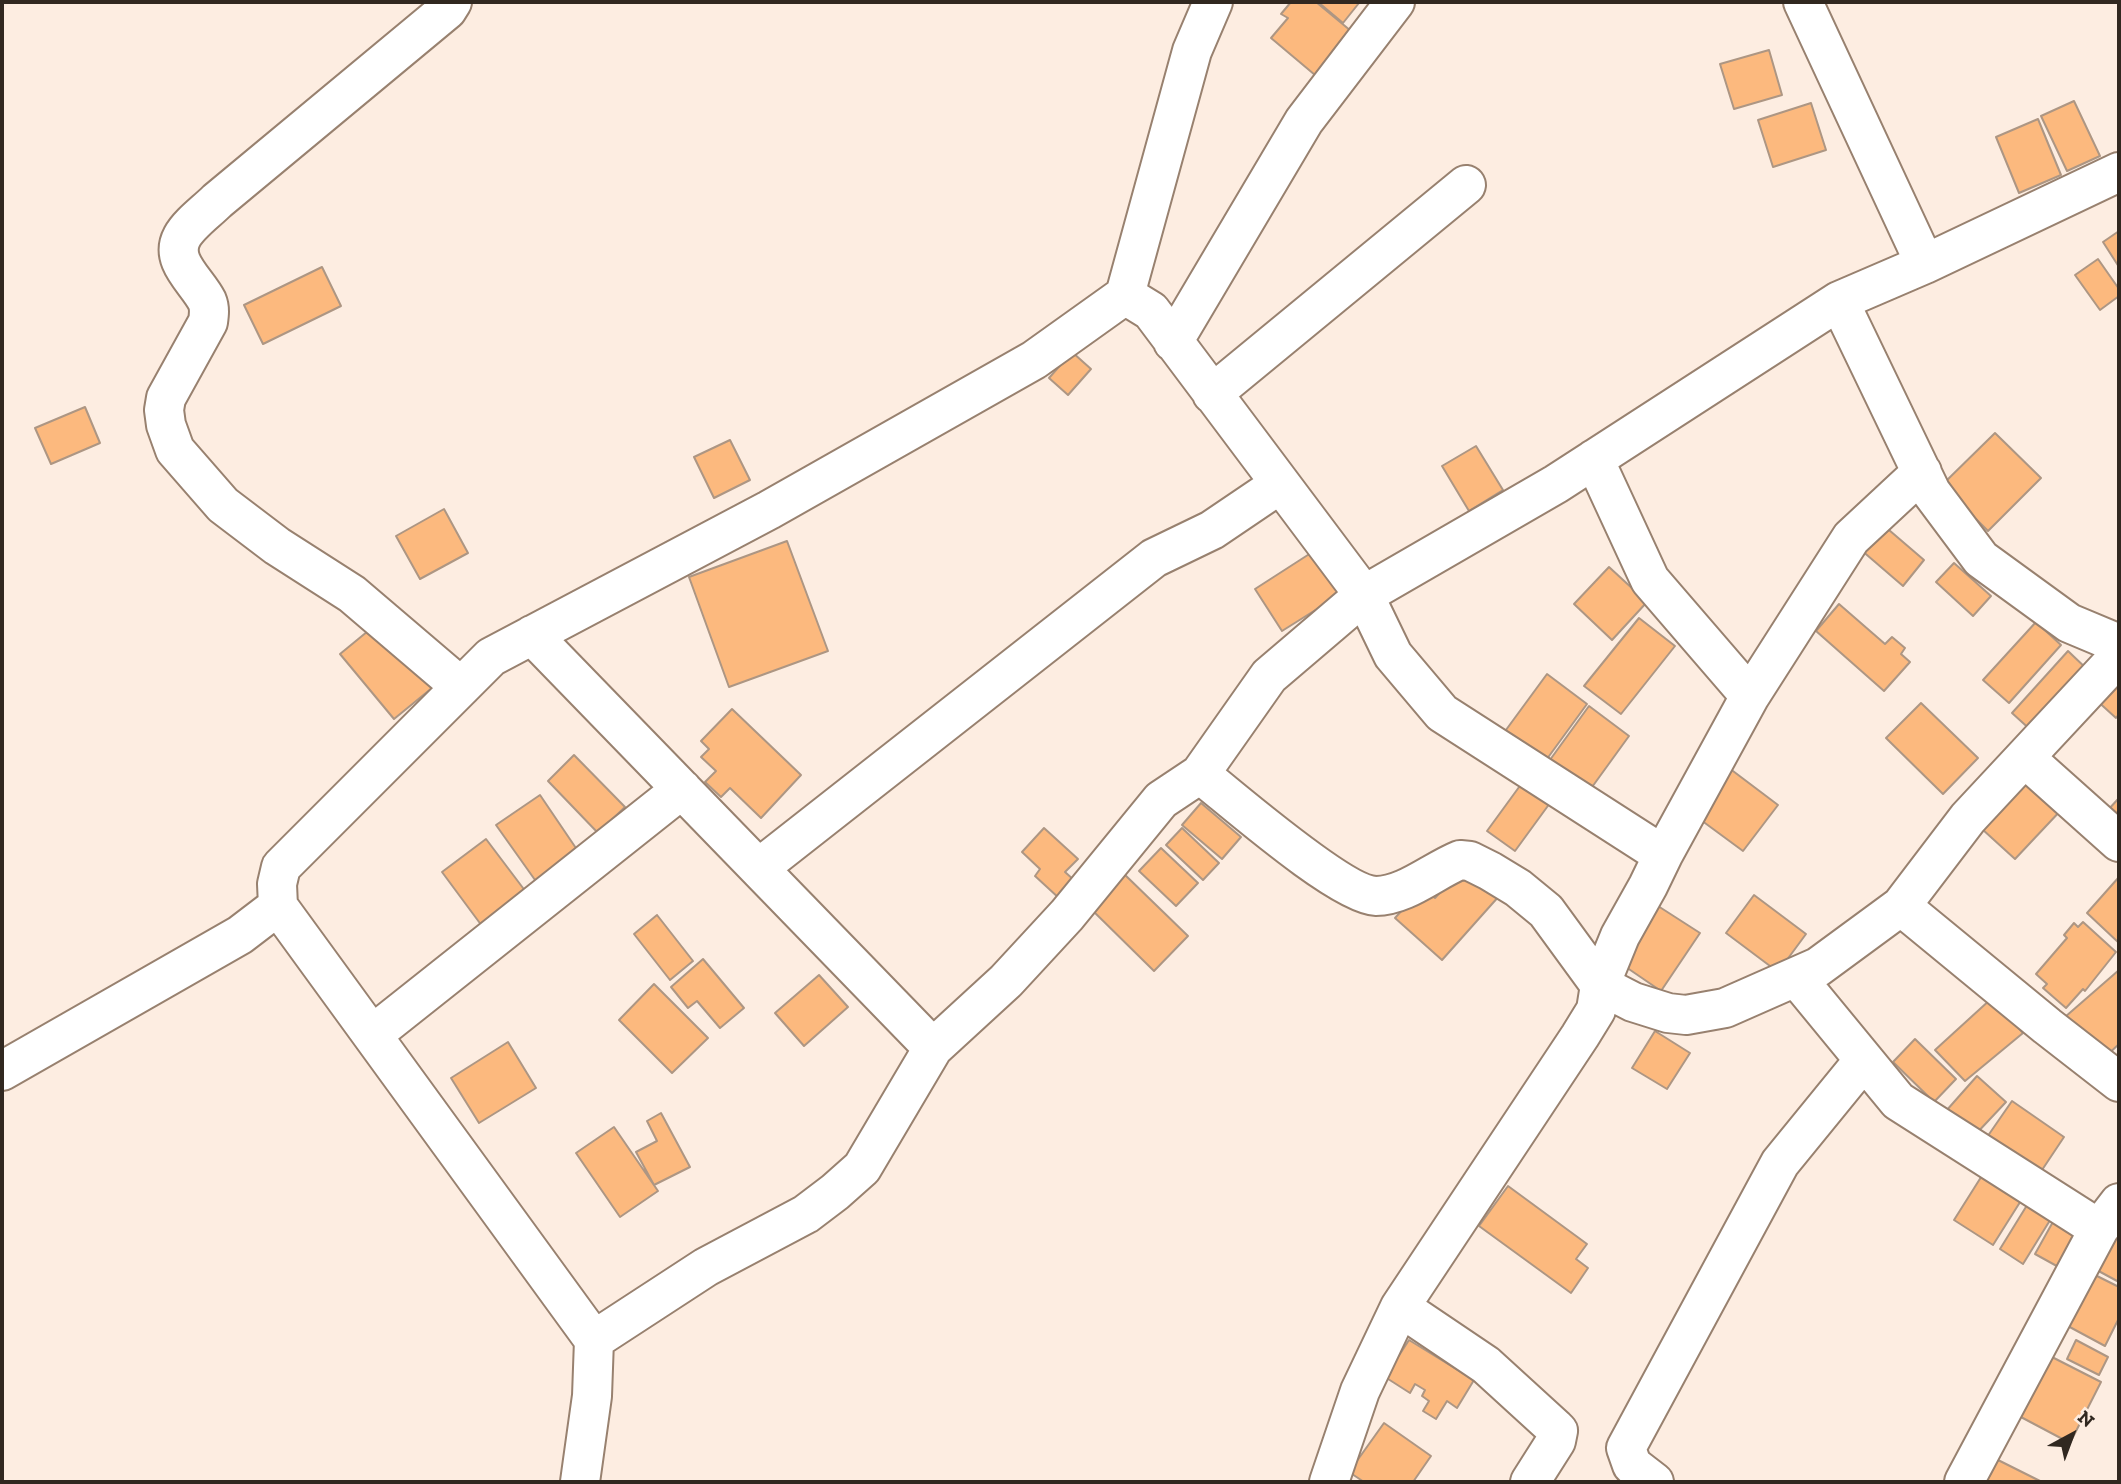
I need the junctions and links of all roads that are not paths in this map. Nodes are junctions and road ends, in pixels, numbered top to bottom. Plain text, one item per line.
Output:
1 (452, 2) edge
2 (1213, 2) edge
3 (1395, 2) edge
4 (1803, 2) edge
5 (2119, 172) edge
6 (1466, 185) dead end
7 (1925, 264) junction
8 (1125, 295) junction
9 (1839, 301) junction
10 (1173, 342) junction
11 (1212, 394) junction
12 (1594, 459) junction
13 (1922, 472) junction
14 (1280, 484) junction
15 (1363, 594) junction
16 (532, 635) junction
17 (2119, 644) edge
18 (2119, 656) edge
19 (461, 687) junction
20 (1750, 696) junction
21 (2025, 758) junction
22 (1200, 774) junction
23 (682, 789) junction
24 (2119, 842) edge
25 (1663, 856) junction
26 (759, 868) junction
27 (278, 906) junction
28 (1901, 906) junction
29 (1796, 977) junction
30 (1600, 985) junction
31 (372, 1035) junction
32 (933, 1048) junction
33 (1864, 1060) junction
34 (2, 1071) edge
35 (2119, 1082) edge
36 (2109, 1216) edge
37 (1400, 1307) junction
38 (594, 1340) junction
39 (580, 1482) edge
40 (1329, 1482) edge
41 (1530, 1482) edge
42 (1654, 1482) edge
43 (1964, 1482) edge

1 - 19 street
2 - 8 street
3 - 10 street
4 - 7 street
5 - 7 street
6 - 11 street
7 - 9 street
8 - 10 street
8 - 16 street
9 - 12 street
9 - 13 street
10 - 11 street
11 - 14 street
12 - 15 street
12 - 20 street
13 - 17 street
13 - 20 street
14 - 15 street
14 - 26 street
15 - 22 street
15 - 25 street
16 - 19 street
16 - 23 street
18 - 21 street
19 - 27 street
20 - 25 street
21 - 24 street
21 - 28 street
22 - 30 street
22 - 32 street
23 - 26 street
23 - 31 street
25 - 30 street
26 - 32 street
27 - 31 street
27 - 34 street
28 - 29 street
28 - 35 street
29 - 30 street
29 - 33 street
30 - 37 street
31 - 38 street
32 - 38 street
33 - 36 street
33 - 42 street
36 - 43 street
37 - 40 street
37 - 41 street
38 - 39 street

